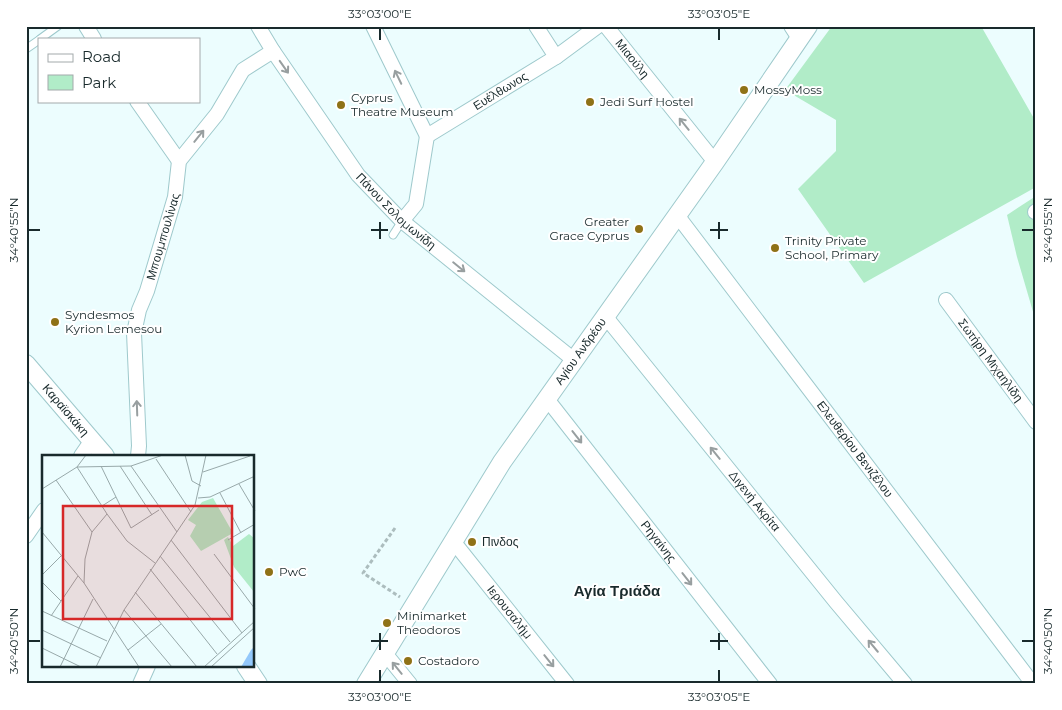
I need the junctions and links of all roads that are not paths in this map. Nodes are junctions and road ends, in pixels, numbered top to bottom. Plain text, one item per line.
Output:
1 (58, 26) edge
2 (86, 26) edge
3 (258, 26) edge
4 (372, 26) edge
5 (536, 26) edge
6 (598, 26) edge
7 (606, 26) edge
8 (800, 31) edge
9 (41, 38) edge
10 (93, 38) edge
11 (38, 40) edge
12 (26, 49) edge
13 (273, 51) junction
14 (556, 57) junction
15 (138, 102) edge
16 (427, 136) junction
17 (178, 161) junction
18 (715, 162) junction
19 (677, 215) junction
20 (402, 221) junction
21 (394, 235) dead end
22 (946, 300) dead end
23 (605, 316) junction
24 (574, 360) junction
25 (26, 364) edge
26 (546, 399) junction
27 (1036, 422) edge
28 (92, 440) junction
29 (82, 455) edge
30 (104, 455) edge
31 (138, 455) edge
32 (42, 513) edge
33 (26, 536) edge
34 (453, 541) junction
35 (384, 652) junction
36 (147, 668) edge
37 (247, 668) edge
38 (140, 684) edge
39 (258, 684) edge
40 (366, 684) edge
41 (410, 684) edge
42 (567, 684) edge
43 (770, 684) edge
44 (905, 684) edge
45 (1033, 684) edge

1 - 9 lane
2 - 10 street
3 - 13 street, Πάνου Σολομωνίδη
16 -> 4 street
5 - 14 street
6 - 14 street, Ευέλθωνος
18 -> 7 street, Μιαούλη
8 - 18 street, Αγίου Ανδρέου
11 - 12 lane
17 -> 13 street
13 -> 20 street, Πάνου Σολομωνίδη
14 - 16 street, Ευέλθωνος
15 - 17 street
16 - 20 street
31 -> 17 street, Μπουμπουλίνας
18 - 19 street, Αγίου Ανδρέου
19 - 23 street, Αγίου Ανδρέου
19 - 45 street, Ελευθερίου Βενιζέλου
20 - 21 lane
20 -> 24 street, Πάνου Σολομωνίδη
22 - 27 street, Σωτήρη Μιχαηλίδη
23 - 24 street, Αγίου Ανδρέου
44 -> 23 street, Διγενή Ακρίτα
24 - 26 street, Αγίου Ανδρέου
25 - 28 street, Καραϊσκάκη
26 - 34 street, Αγίου Ανδρέου
26 -> 43 street, Ρηγαίνης
28 - 29 street
28 - 30 street, Καραϊσκάκη
32 - 33 street
34 - 35 street, Αγίου Ανδρέου
34 -> 42 street, Ιερουσαλήμ
35 - 40 street, Αγίου Ανδρέου
41 -> 35 street
36 - 38 street
37 - 39 street

